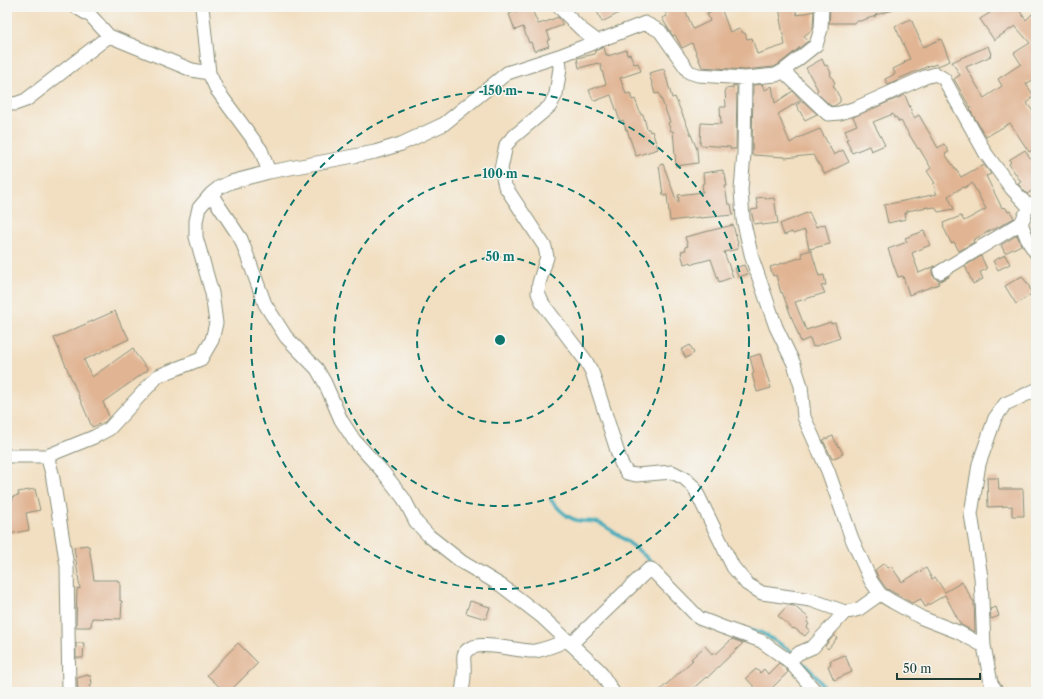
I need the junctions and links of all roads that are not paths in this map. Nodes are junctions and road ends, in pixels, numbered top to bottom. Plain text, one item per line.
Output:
1 (76, 7) edge
2 (202, 7) edge
3 (559, 7) edge
4 (822, 7) edge
5 (109, 36) junction
6 (597, 41) junction
7 (559, 56) junction
8 (783, 71) junction
9 (209, 72) junction
10 (745, 78) junction
11 (7, 103) edge
12 (269, 172) junction
13 (211, 194) junction
14 (1032, 204) edge
15 (1021, 223) junction
16 (1036, 253) edge
17 (940, 272) dead end
18 (1036, 390) edge
19 (7, 456) edge
20 (47, 456) junction
21 (880, 594) junction
22 (845, 612) junction
23 (569, 642) junction
24 (984, 646) junction
25 (793, 657) junction
26 (69, 692) edge
27 (462, 692) edge
28 (613, 692) edge
29 (816, 692) edge
30 (997, 692) edge

1 - 5 street
2 - 9 street
3 - 6 street
4 - 8 street
5 - 9 street
5 - 11 street
6 - 7 street
6 - 10 street
7 - 12 street
7 - 22 street
8 - 10 street
8 - 14 street
9 - 12 street
10 - 21 street
12 - 13 street
13 - 20 street
13 - 23 street
14 - 15 street
15 - 16 street
15 - 17 street
18 - 24 street
19 - 20 street
20 - 26 street
21 - 22 street
21 - 24 street
22 - 25 street
23 - 25 street
23 - 27 street
23 - 28 street
24 - 30 street
25 - 29 street

